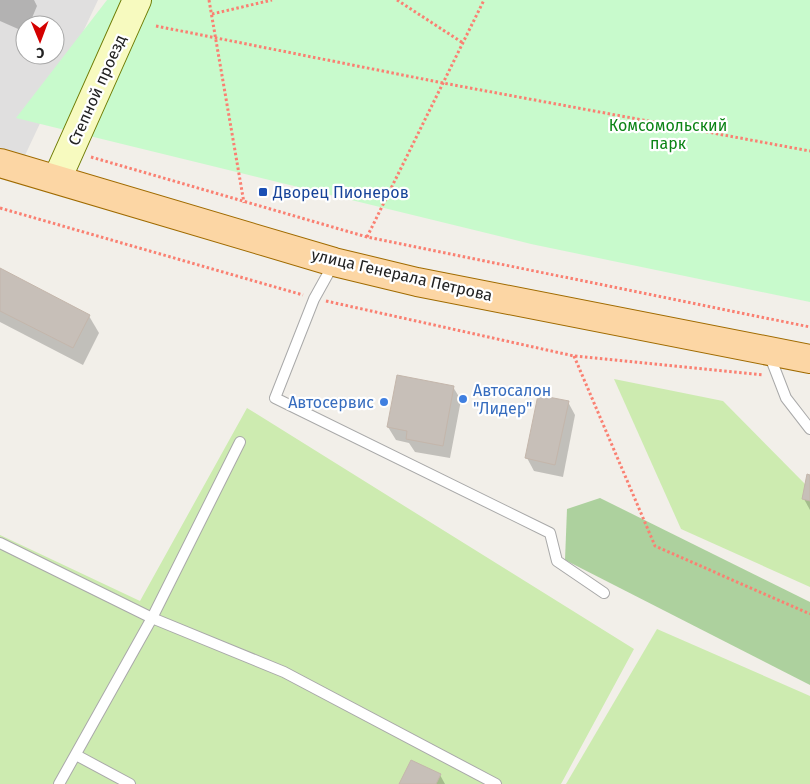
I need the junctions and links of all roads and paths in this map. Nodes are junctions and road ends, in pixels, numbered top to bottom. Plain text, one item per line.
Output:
1 (137, 0) edge
2 (209, 0) edge
3 (272, 0) edge
4 (397, 0) edge
5 (484, 0) edge
6 (212, 14) junction
7 (156, 26) dead end
8 (216, 37) junction
9 (463, 43) junction
10 (443, 83) junction
11 (70, 151) junction
12 (810, 151) edge
13 (0, 163) edge
14 (57, 179) junction
15 (244, 203) junction
16 (0, 208) edge
17 (367, 238) junction
18 (334, 262) junction
19 (314, 298) junction
20 (810, 327) edge
21 (768, 351) junction
22 (574, 356) junction
23 (810, 359) edge
24 (780, 377) junction
25 (810, 429) edge
26 (240, 442) dead end
27 (0, 543) edge
28 (604, 593) dead end
29 (810, 614) edge
30 (152, 618) junction
31 (76, 755) junction
32 (59, 784) edge
33 (130, 784) edge
34 (496, 784) edge

1 - 11 main road, Степной проезд
2 - 6 path
3 - 6 path
4 - 9 path
5 - 9 path
6 - 8 path
7 - 8 path
8 - 10 path
8 - 15 path
9 - 10 path
10 - 12 path
10 - 17 path
11 - 14 main road, Степной проезд
11 - 15 path
13 - 14 main road, улица Генерала Петрова
14 - 18 main road, улица Генерала Петрова
15 - 17 path
16 - 19 path
17 - 20 path
18 - 19 lane
18 - 21 main road, улица Генерала Петрова
19 - 22 path
19 - 28 lane
21 - 23 main road, улица Генерала Петрова
21 - 24 lane
22 - 24 path
22 - 29 path
24 - 25 lane
26 - 30 lane
27 - 30 lane
30 - 31 lane
30 - 34 lane
31 - 32 lane
31 - 33 lane

